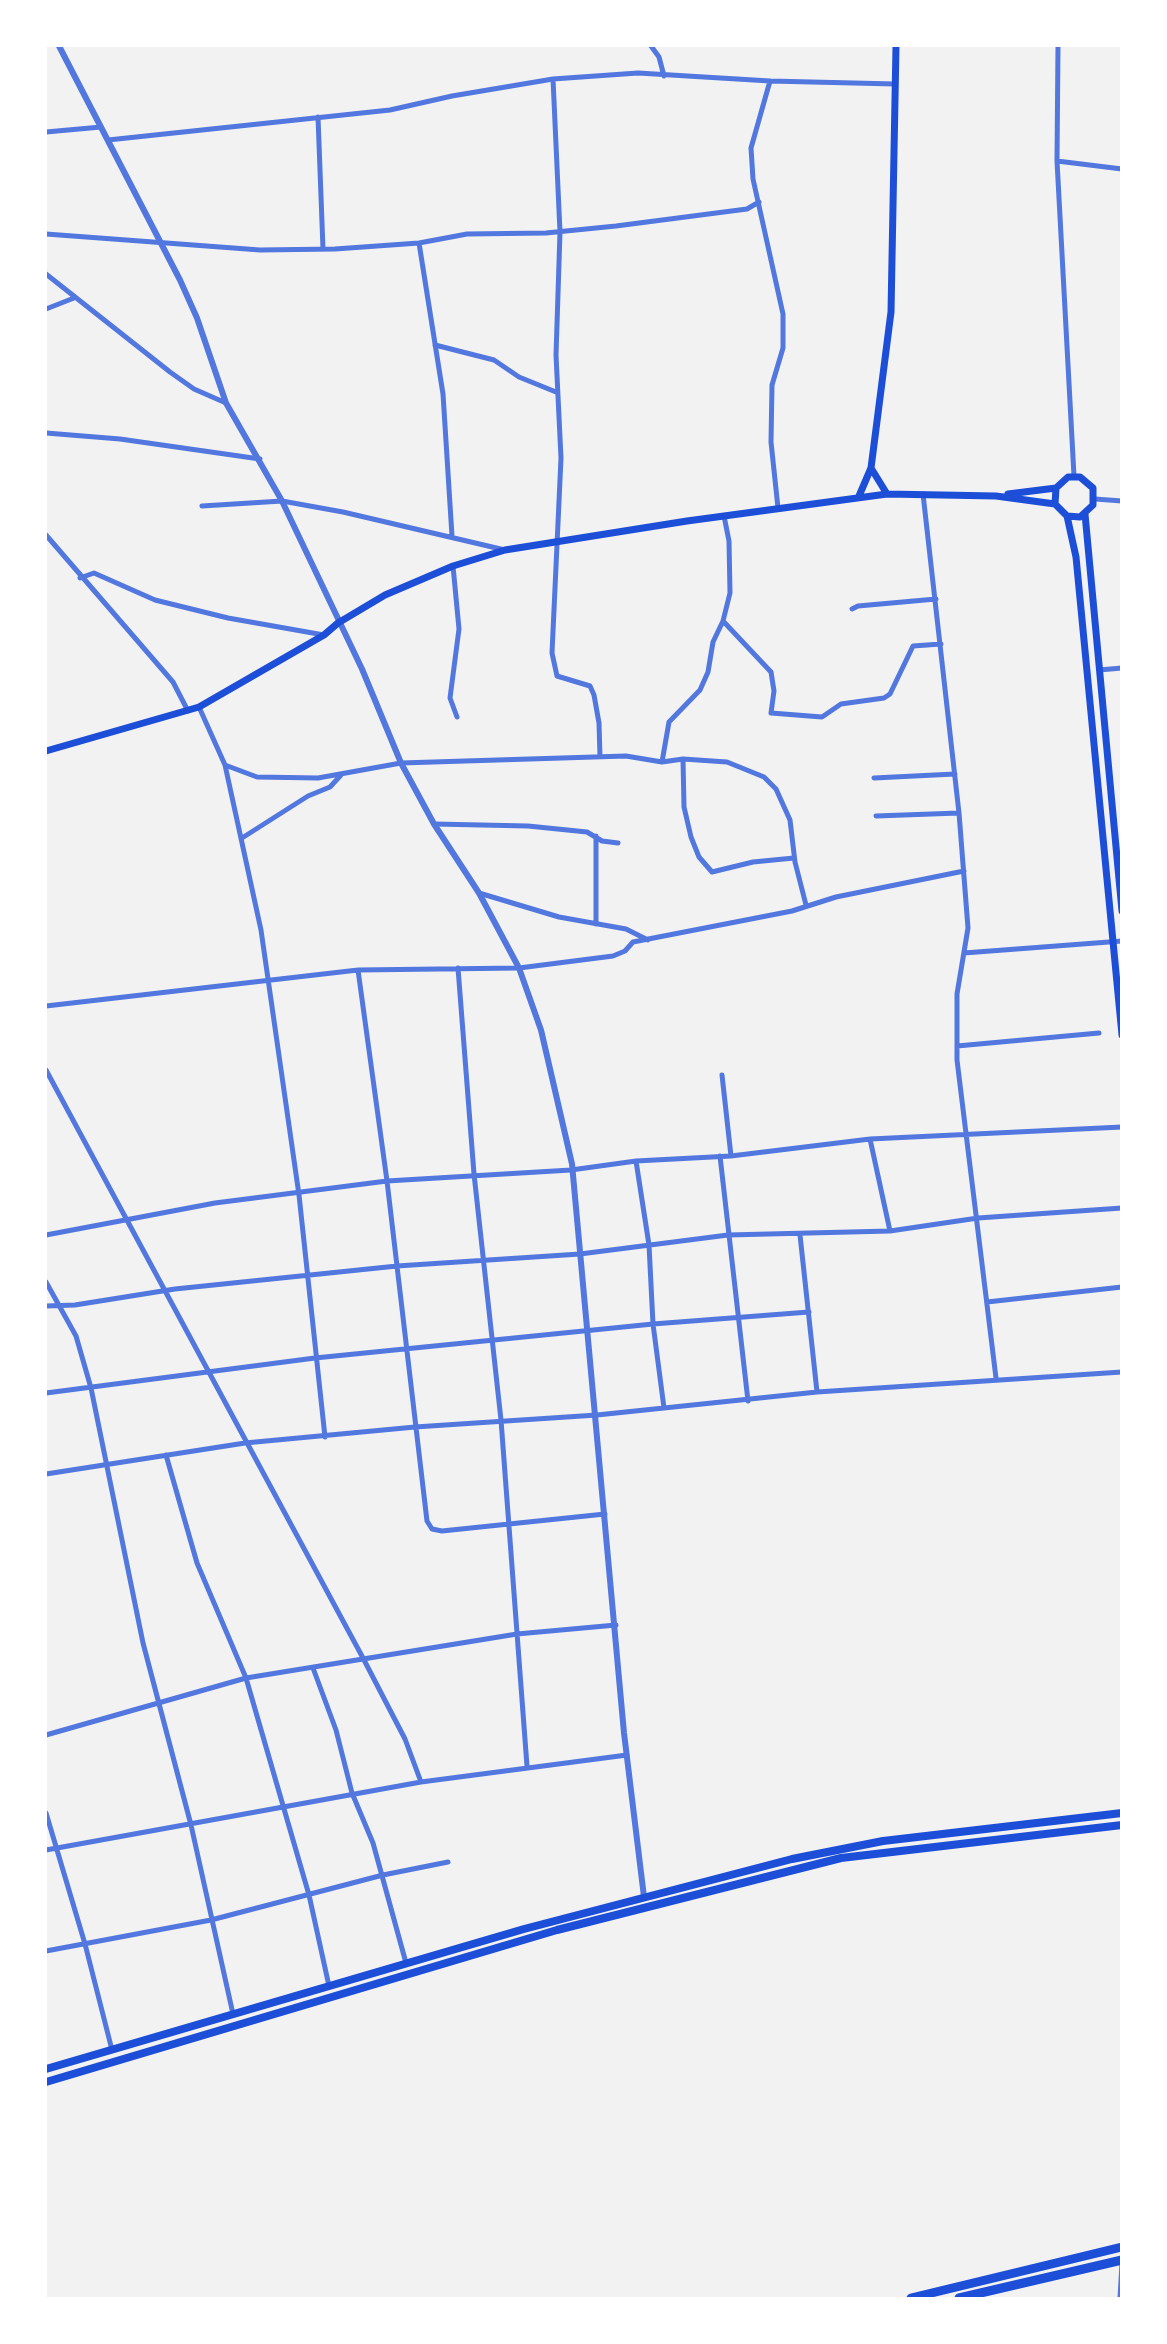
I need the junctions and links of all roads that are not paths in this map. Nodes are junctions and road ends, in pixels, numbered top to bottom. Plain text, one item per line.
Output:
1 (59, 46) edge
2 (651, 46) edge
3 (896, 46) edge
4 (1058, 46) edge
5 (664, 76) junction
6 (553, 79) junction
7 (770, 81) junction
8 (895, 83) junction
9 (318, 117) junction
10 (101, 127) junction
11 (46, 132) edge
12 (108, 140) junction
13 (1057, 160) junction
14 (1122, 169) edge
15 (759, 202) junction
16 (560, 232) junction
17 (46, 234) edge
18 (419, 243) junction
19 (163, 245) junction
20 (323, 249) junction
21 (46, 274) edge
22 (74, 298) junction
23 (46, 309) edge
24 (435, 345) junction
25 (556, 392) junction
26 (226, 403) junction
27 (46, 433) edge
28 (260, 459) junction
29 (871, 468) junction
30 (1074, 477) junction
31 (1056, 488) junction
32 (887, 494) junction
33 (923, 494) junction
34 (859, 496) junction
35 (996, 496) junction
36 (1095, 499) junction
37 (282, 501) junction
38 (1122, 501) edge
39 (1055, 503) junction
40 (202, 506) dead end
41 (778, 508) junction
42 (1085, 514) junction
43 (724, 516) junction
44 (1067, 516) junction
45 (46, 535) edge
46 (453, 537) junction
47 (558, 541) junction
48 (505, 550) junction
49 (453, 566) junction
50 (80, 578) junction
51 (936, 599) junction
52 (852, 609) dead end
53 (723, 621) junction
54 (338, 623) junction
55 (324, 635) junction
56 (941, 645) junction
57 (1122, 668) edge
58 (1099, 670) junction
59 (199, 707) junction
60 (188, 711) junction
61 (457, 718) dead end
62 (46, 751) edge
63 (600, 757) junction
64 (682, 759) junction
65 (662, 762) junction
66 (401, 763) junction
67 (225, 765) junction
68 (955, 774) junction
69 (341, 775) junction
70 (874, 778) dead end
71 (959, 813) junction
72 (876, 816) dead end
73 (434, 824) junction
74 (1118, 827) edge
75 (596, 835) junction
76 (242, 838) junction
77 (618, 843) dead end
78 (794, 858) junction
79 (964, 871) junction
80 (479, 893) junction
81 (806, 905) junction
82 (1121, 909) edge
83 (596, 924) junction
84 (648, 940) junction
85 (1112, 941) junction
86 (1122, 941) edge
87 (964, 953) junction
88 (458, 968) junction
89 (519, 968) junction
90 (358, 970) junction
91 (268, 982) junction
92 (46, 1006) edge
93 (1098, 1033) dead end
94 (1122, 1035) edge
95 (957, 1046) junction
96 (46, 1070) edge
97 (722, 1075) dead end
98 (1122, 1128) edge
99 (965, 1132) junction
100 (870, 1139) junction
101 (720, 1156) junction
102 (731, 1156) junction
103 (636, 1161) junction
104 (571, 1170) junction
105 (474, 1174) junction
106 (387, 1181) junction
107 (299, 1195) junction
108 (1122, 1208) edge
109 (978, 1218) junction
110 (126, 1220) junction
111 (890, 1231) junction
112 (46, 1235) edge
113 (728, 1235) junction
114 (800, 1235) junction
115 (649, 1245) junction
116 (580, 1254) junction
117 (483, 1261) junction
118 (397, 1266) junction
119 (308, 1276) junction
120 (46, 1282) edge
121 (1122, 1287) edge
122 (167, 1290) junction
123 (987, 1302) junction
124 (56, 1304) junction
125 (46, 1306) edge
126 (809, 1312) junction
127 (739, 1319) junction
128 (653, 1324) junction
129 (588, 1332) junction
130 (491, 1342) junction
131 (406, 1351) junction
132 (315, 1358) junction
133 (1122, 1372) edge
134 (211, 1373) junction
135 (996, 1378) junction
136 (91, 1388) junction
137 (817, 1392) junction
138 (46, 1393) edge
139 (748, 1401) junction
140 (664, 1408) junction
141 (597, 1415) junction
142 (501, 1420) junction
143 (415, 1427) junction
144 (325, 1437) junction
145 (245, 1443) junction
146 (166, 1455) junction
147 (105, 1463) junction
148 (46, 1474) edge
149 (605, 1514) junction
150 (509, 1522) junction
151 (616, 1625) junction
152 (517, 1634) junction
153 (363, 1658) junction
154 (313, 1668) junction
155 (246, 1678) junction
156 (159, 1704) junction
157 (46, 1735) edge
158 (627, 1755) junction
159 (527, 1766) junction
160 (421, 1782) junction
161 (352, 1793) junction
162 (283, 1804) junction
163 (46, 1813) edge
164 (1122, 1813) edge
165 (1075, 1819) junction
166 (191, 1825) junction
167 (1122, 1825) edge
168 (1077, 1829) junction
169 (56, 1848) junction
170 (46, 1850) edge
171 (448, 1862) dead end
172 (383, 1875) junction
173 (309, 1895) junction
174 (644, 1897) junction
175 (211, 1920) junction
176 (85, 1944) junction
177 (46, 1951) edge
178 (406, 1963) junction
179 (329, 1986) junction
180 (233, 2014) junction
181 (112, 2050) junction
182 (46, 2069) edge
183 (46, 2082) edge
184 (1122, 2248) edge
185 (1122, 2262) edge
186 (911, 2298) edge
187 (958, 2298) edge
188 (1119, 2298) edge

1 - 10 street
2 - 5 street
3 - 8 main road
4 - 13 street
5 - 6 street
5 - 7 street
6 - 9 street
6 - 16 street
7 - 8 street
7 - 15 street
8 - 29 main road
9 - 12 street
9 - 20 street
10 - 11 street
10 - 12 street
12 - 19 street
13 - 14 street
13 - 30 street
15 - 16 street
15 - 41 street
16 - 18 street
16 - 25 street
17 - 19 street
18 - 20 street
18 - 24 street
19 - 20 street
19 - 26 street
21 - 22 street
22 - 23 street
22 - 26 street
24 - 25 street
24 - 46 street
25 - 47 street
26 - 28 street
27 - 28 street
28 - 37 street
29 - 32 main road
29 - 34 main road
30 - 31 main road
30 - 36 main road
31 - 35 main road
31 - 39 main road
32 - 33 main road
32 - 34 main road
33 - 35 main road
33 - 51 street
34 - 41 main road
35 - 39 main road
36 - 38 street
36 - 42 main road
37 - 40 street
37 - 46 street
37 - 54 street
39 - 44 main road
41 - 43 main road
42 - 44 main road
42 - 58 main road
43 - 47 main road
43 - 53 street
44 - 85 main road
45 - 50 street
46 - 48 street
47 - 48 main road
47 - 63 street
48 - 49 main road
49 - 54 main road
49 - 61 street
50 - 55 street
50 - 60 street
51 - 52 street
51 - 56 street
53 - 56 street
53 - 65 street
54 - 55 main road
54 - 66 street
55 - 59 main road
56 - 68 street
57 - 58 street
58 - 74 main road
59 - 60 main road
59 - 67 street
60 - 62 main road
63 - 65 street
63 - 66 street
64 - 65 street
64 - 78 street
64 - 78 street
66 - 69 street
66 - 73 street
67 - 69 street
67 - 76 street
68 - 70 street
68 - 71 street
69 - 76 street
71 - 72 street
71 - 79 street
73 - 75 street
73 - 80 street
74 - 82 main road
75 - 77 street
75 - 83 street
76 - 91 street
78 - 81 street
79 - 81 street
79 - 87 street
80 - 83 street
80 - 89 street
81 - 84 street
83 - 84 street
84 - 89 street
85 - 86 street
85 - 87 street
85 - 94 main road
87 - 95 street
88 - 89 street
88 - 90 street
88 - 105 street
89 - 104 street
90 - 91 street
90 - 106 street
91 - 92 street
91 - 107 street
93 - 95 street
95 - 99 street
96 - 110 street
97 - 102 street
98 - 99 street
99 - 100 street
99 - 109 street
100 - 102 street
100 - 111 street
101 - 102 street
101 - 103 street
101 - 113 street
103 - 104 street
103 - 115 street
104 - 105 street
104 - 116 street
105 - 106 street
105 - 117 street
106 - 107 street
106 - 118 street
107 - 110 street
107 - 119 street
108 - 109 street
109 - 111 street
109 - 123 street
110 - 112 street
110 - 122 street
111 - 114 street
113 - 114 street
113 - 115 street
113 - 127 street
114 - 126 street
115 - 116 street
115 - 128 street
116 - 117 street
116 - 129 street
117 - 118 street
117 - 130 street
118 - 119 street
118 - 131 street
119 - 122 street
119 - 132 street
120 - 124 street
121 - 123 street
122 - 124 street
122 - 134 street
123 - 135 street
124 - 125 street
124 - 136 street
126 - 127 street
126 - 137 street
127 - 128 street
127 - 139 street
128 - 129 street
128 - 140 street
129 - 130 street
129 - 141 street
130 - 131 street
130 - 142 street
131 - 132 street
131 - 143 street
132 - 134 street
132 - 144 street
133 - 135 street
134 - 136 street
134 - 145 street
135 - 137 street
136 - 138 street
136 - 147 street
137 - 139 street
139 - 140 street
140 - 141 street
141 - 142 street
141 - 149 street
142 - 143 street
142 - 150 street
143 - 144 street
143 - 150 street
144 - 145 street
145 - 146 street
145 - 153 street
146 - 147 street
146 - 155 street
147 - 148 street
147 - 156 street
149 - 150 street
149 - 151 street
150 - 152 street
151 - 152 street
151 - 158 street
152 - 153 street
152 - 159 street
153 - 154 street
153 - 160 street
154 - 155 street
154 - 161 street
155 - 156 street
155 - 162 street
156 - 157 street
156 - 166 street
158 - 159 street
158 - 174 street
159 - 160 street
160 - 161 street
161 - 162 street
161 - 172 street
162 - 166 street
162 - 173 street
163 - 169 street
164 - 165 main road
165 - 168 main road
165 - 174 main road
166 - 169 street
166 - 175 street
167 - 168 main road
168 - 183 main road
169 - 170 street
169 - 176 street
171 - 172 street
172 - 173 street
172 - 178 street
173 - 175 street
173 - 179 street
174 - 178 main road
175 - 176 street
175 - 180 street
176 - 177 street
176 - 181 street
178 - 179 main road
179 - 180 main road
180 - 181 main road
181 - 182 main road
184 - 186 highway
185 - 187 highway
185 - 188 street

